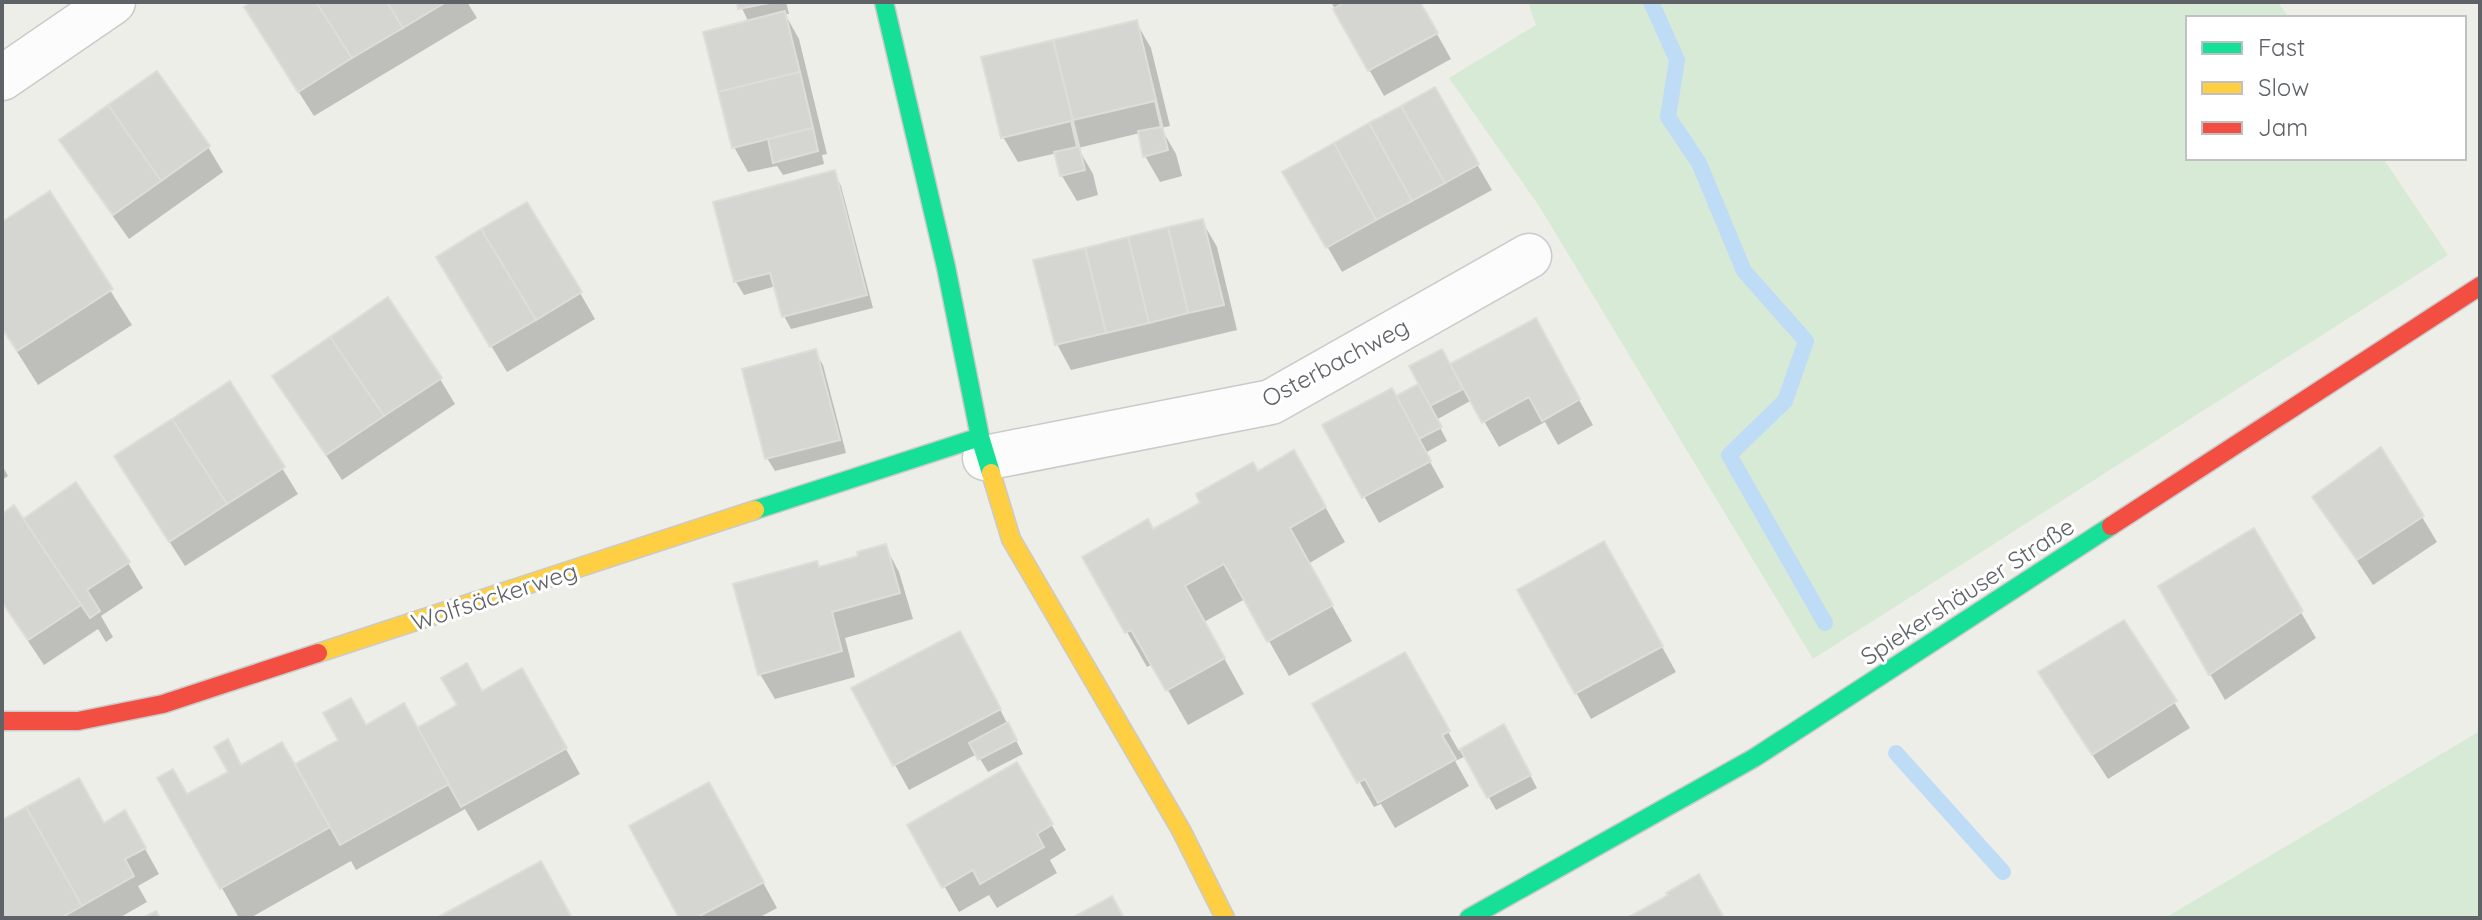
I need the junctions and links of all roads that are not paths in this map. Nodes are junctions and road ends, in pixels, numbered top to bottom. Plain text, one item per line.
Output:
1 (113, 2) edge
2 (884, 2) edge
3 (2, 78) edge
4 (1529, 256) dead end
5 (2480, 286) edge
6 (983, 448) junction
7 (2, 721) edge
8 (1225, 918) edge
9 (1469, 918) edge

1 - 3 street
2 - 6 street
4 - 6 street, Osterbachweg
5 - 9 street, Spiekershäuser Straße
6 - 7 street, Wolfsäckerweg
6 - 8 street

